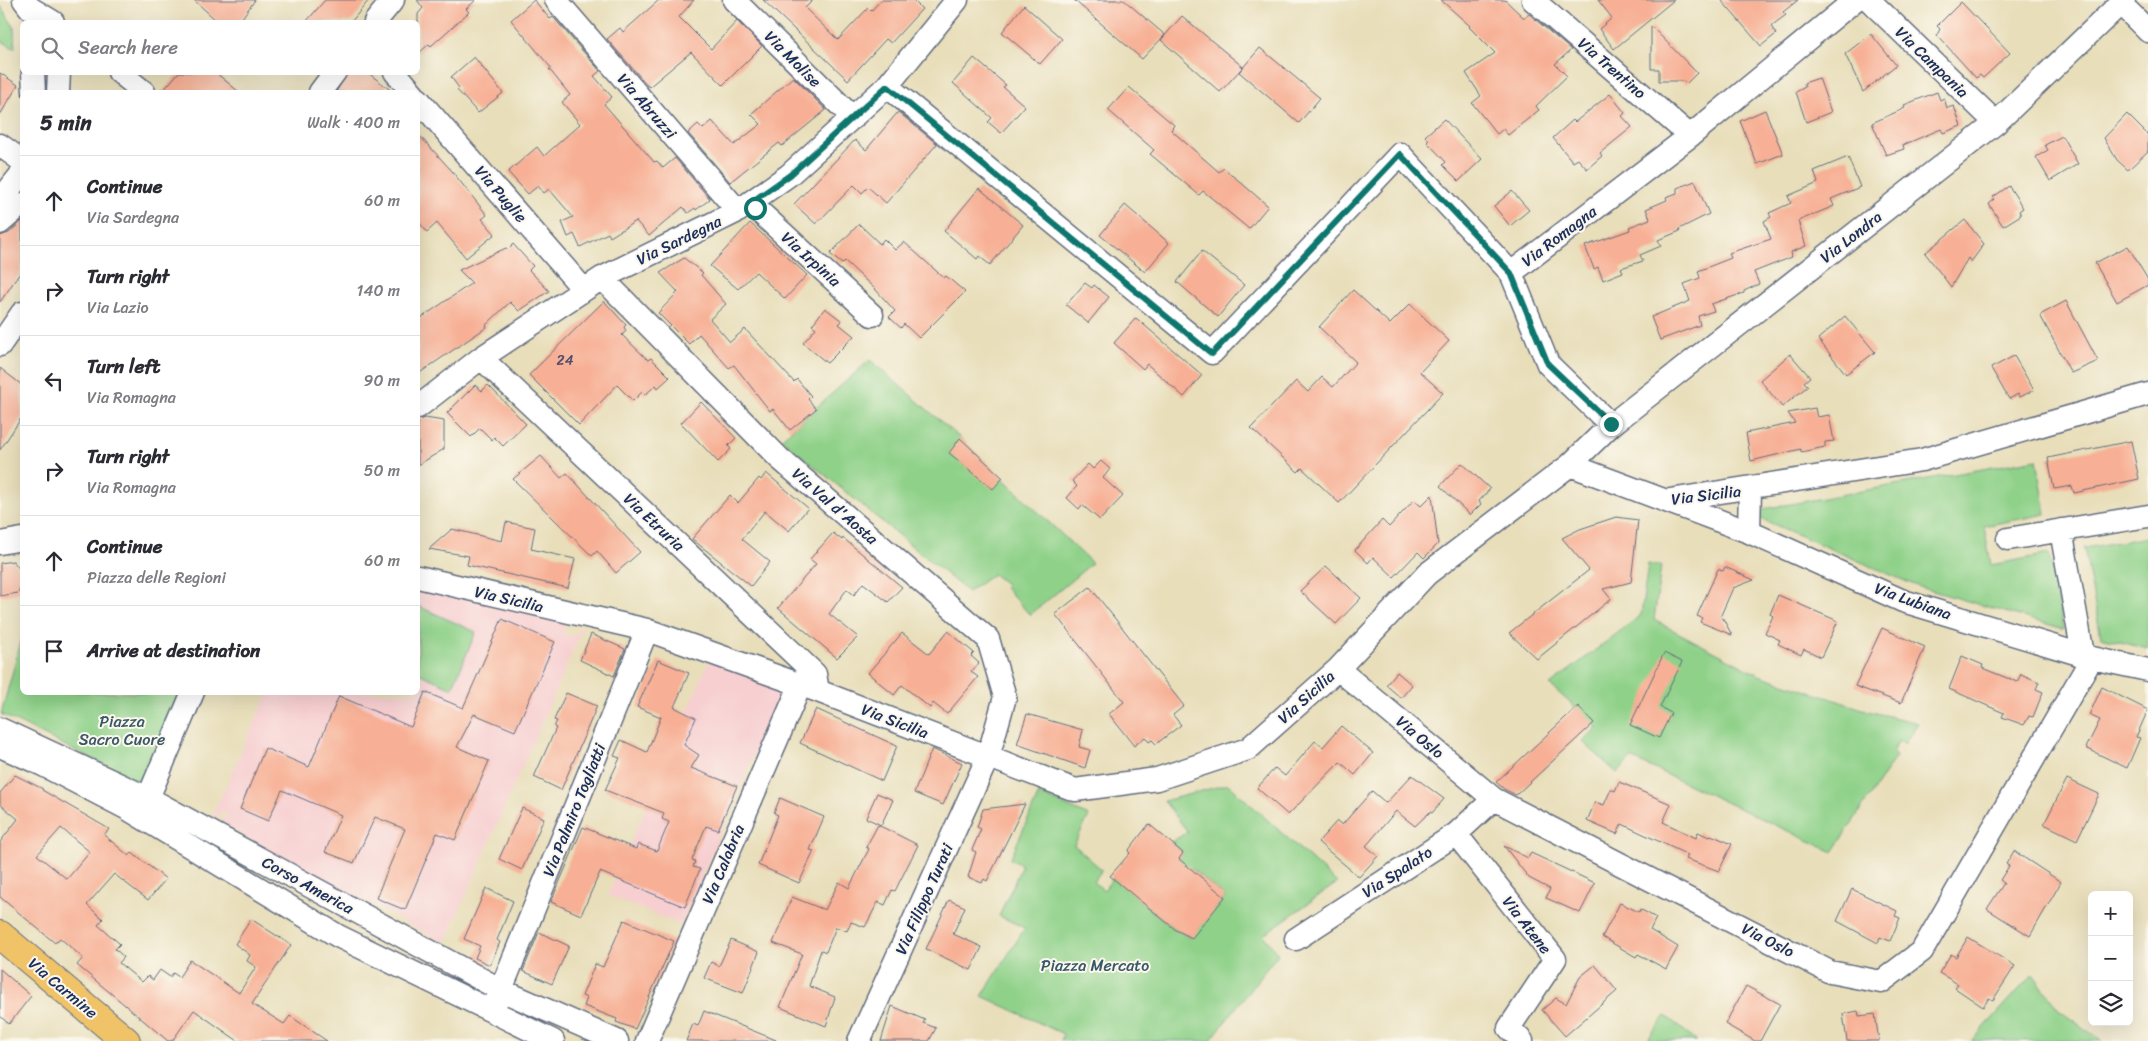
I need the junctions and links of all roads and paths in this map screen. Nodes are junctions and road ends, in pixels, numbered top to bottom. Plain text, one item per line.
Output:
1 (393, 0) edge
2 (556, 0) edge
3 (734, 0) edge
4 (1533, 0) edge
5 (1855, 0) edge
6 (1869, 0) edge
7 (2122, 2) edge
8 (946, 4) edge
9 (32, 6) edge
10 (50, 20) edge
11 (55, 20) edge
12 (377, 20) edge
13 (2148, 31) edge
14 (33, 75) edge
15 (59, 75) edge
16 (123, 75) edge
17 (334, 75) edge
18 (398, 75) edge
19 (887, 86) junction
20 (34, 90) edge
21 (58, 90) edge
22 (142, 90) edge
23 (322, 90) edge
24 (410, 90) edge
25 (420, 101) edge
26 (853, 118) junction
27 (1996, 123) junction
28 (1690, 136) junction
29 (0, 145) edge
30 (20, 160) edge
31 (20, 176) edge
32 (0, 201) edge
33 (20, 206) edge
34 (744, 207) junction
35 (0, 222) edge
36 (1511, 273) junction
37 (593, 284) junction
38 (872, 315) dead end
39 (20, 316) edge
40 (0, 344) edge
41 (481, 358) junction
42 (2148, 394) edge
43 (420, 404) edge
44 (1611, 424) junction
45 (1570, 465) junction
46 (1750, 489) junction
47 (1667, 501) junction
48 (2148, 516) edge
49 (2061, 530) junction
50 (1749, 532) junction
51 (20, 539) edge
52 (2008, 539) dead end
53 (0, 543) edge
54 (420, 577) edge
55 (647, 630) junction
56 (2088, 657) junction
57 (1338, 669) junction
58 (2148, 670) edge
59 (809, 689) junction
60 (191, 695) edge
61 (0, 729) edge
62 (0, 746) edge
63 (988, 757) junction
64 (148, 798) junction
65 (1494, 799) junction
66 (1456, 834) junction
67 (0, 935) edge
68 (1296, 939) dead end
69 (501, 990) junction
70 (492, 1012) junction
71 (550, 1040) edge
72 (126, 1041) edge
73 (616, 1041) edge
74 (646, 1041) edge
75 (859, 1041) edge
76 (1522, 1041) edge

1 - 12 street
2 - 34 street, Via Abruzzi
3 - 26 street, Via Molise
4 - 28 street, Via Trentino
5 - 28 street, Via Romagna
6 - 27 street, Via Campania
7 - 13 street
7 - 27 street, Via Londra
8 - 19 street, Via Sardegna
9 - 10 street
9 - 11 street
14 - 20 street
15 - 21 street
16 - 22 street
17 - 23 street
18 - 24 street
19 - 26 street, Via Sardegna
19 - 36 street, Via Romagna
25 - 37 street, Via Puglie
26 - 34 street, Via Sardegna
27 - 44 street, Via Londra
28 - 36 street, Via Romagna
29 - 30 street
31 - 32 street
33 - 35 street
34 - 37 street, Via Sardegna
34 - 38 street, Via Irpinia
36 - 44 street
37 - 41 street, Via Sardegna
37 - 63 street, Via Val d'Aosta
39 - 40 street
41 - 43 street, Via Sardegna
41 - 59 street, Via Etruria
42 - 46 street, Via Sicilia
44 - 45 street, Via Londra
45 - 47 street, Via Sicilia
45 - 57 street, Via Sicilia
46 - 47 street, Via Sicilia
46 - 50 street
47 - 50 street, Via Lubiana
48 - 49 street
49 - 52 street
49 - 56 street
50 - 56 street, Via Lubiana
51 - 53 street
54 - 55 street, Via Sicilia
55 - 59 street, Via Sicilia
55 - 69 street, Via Palmiro Togliatti
56 - 58 street, Via Lubiana
56 - 65 street, Via Oslo
57 - 63 street, Via Sicilia
57 - 65 street, Via Oslo
59 - 63 street, Via Sicilia
59 - 74 street, Via Calabria
60 - 64 street
61 - 64 street, Corso America
62 - 70 street, Corso America
63 - 75 street, Via Filippo Turati
64 - 69 street, Corso America
65 - 66 street, Via Spalato
66 - 68 street, Via Spalato
66 - 76 street, Via Atene
67 - 72 main road, Via Carmine
69 - 70 street, Via Palmiro Togliatti
69 - 73 street, Corso America
70 - 71 street, Corso America

